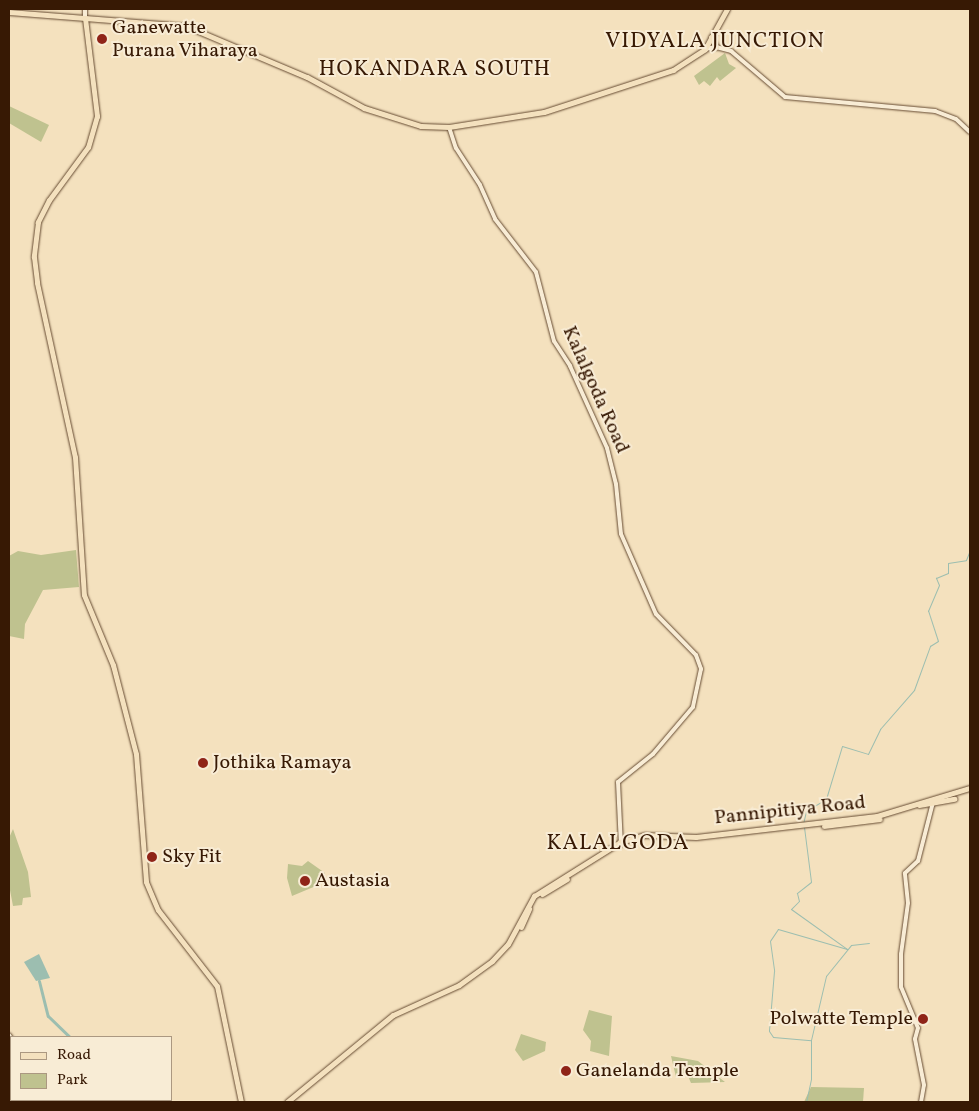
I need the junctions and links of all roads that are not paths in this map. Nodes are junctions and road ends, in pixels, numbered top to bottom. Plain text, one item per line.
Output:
1 (85, 9) edge
2 (726, 9) edge
3 (9, 12) edge
4 (85, 18) junction
5 (711, 37) junction
6 (716, 47) junction
7 (705, 49) junction
8 (449, 127) junction
9 (970, 132) edge
10 (970, 790) edge
11 (933, 801) junction
12 (620, 843) junction
13 (241, 1102) edge
14 (287, 1102) edge
15 (292, 1102) edge
16 (922, 1102) edge

1 - 4 street
2 - 5 main road
3 - 4 main road
4 - 8 main road
4 - 13 main road
5 - 6 main road
5 - 7 main road
6 - 7 street
6 - 9 street
7 - 8 main road
8 - 12 street, Kalalgoda Road
10 - 11 main road, Pannipitiya Road
11 - 12 main road, Pannipitiya Road
11 - 16 street
12 - 14 main road, Pannipitiya Road
12 - 15 main road, Pannipitiya Road

